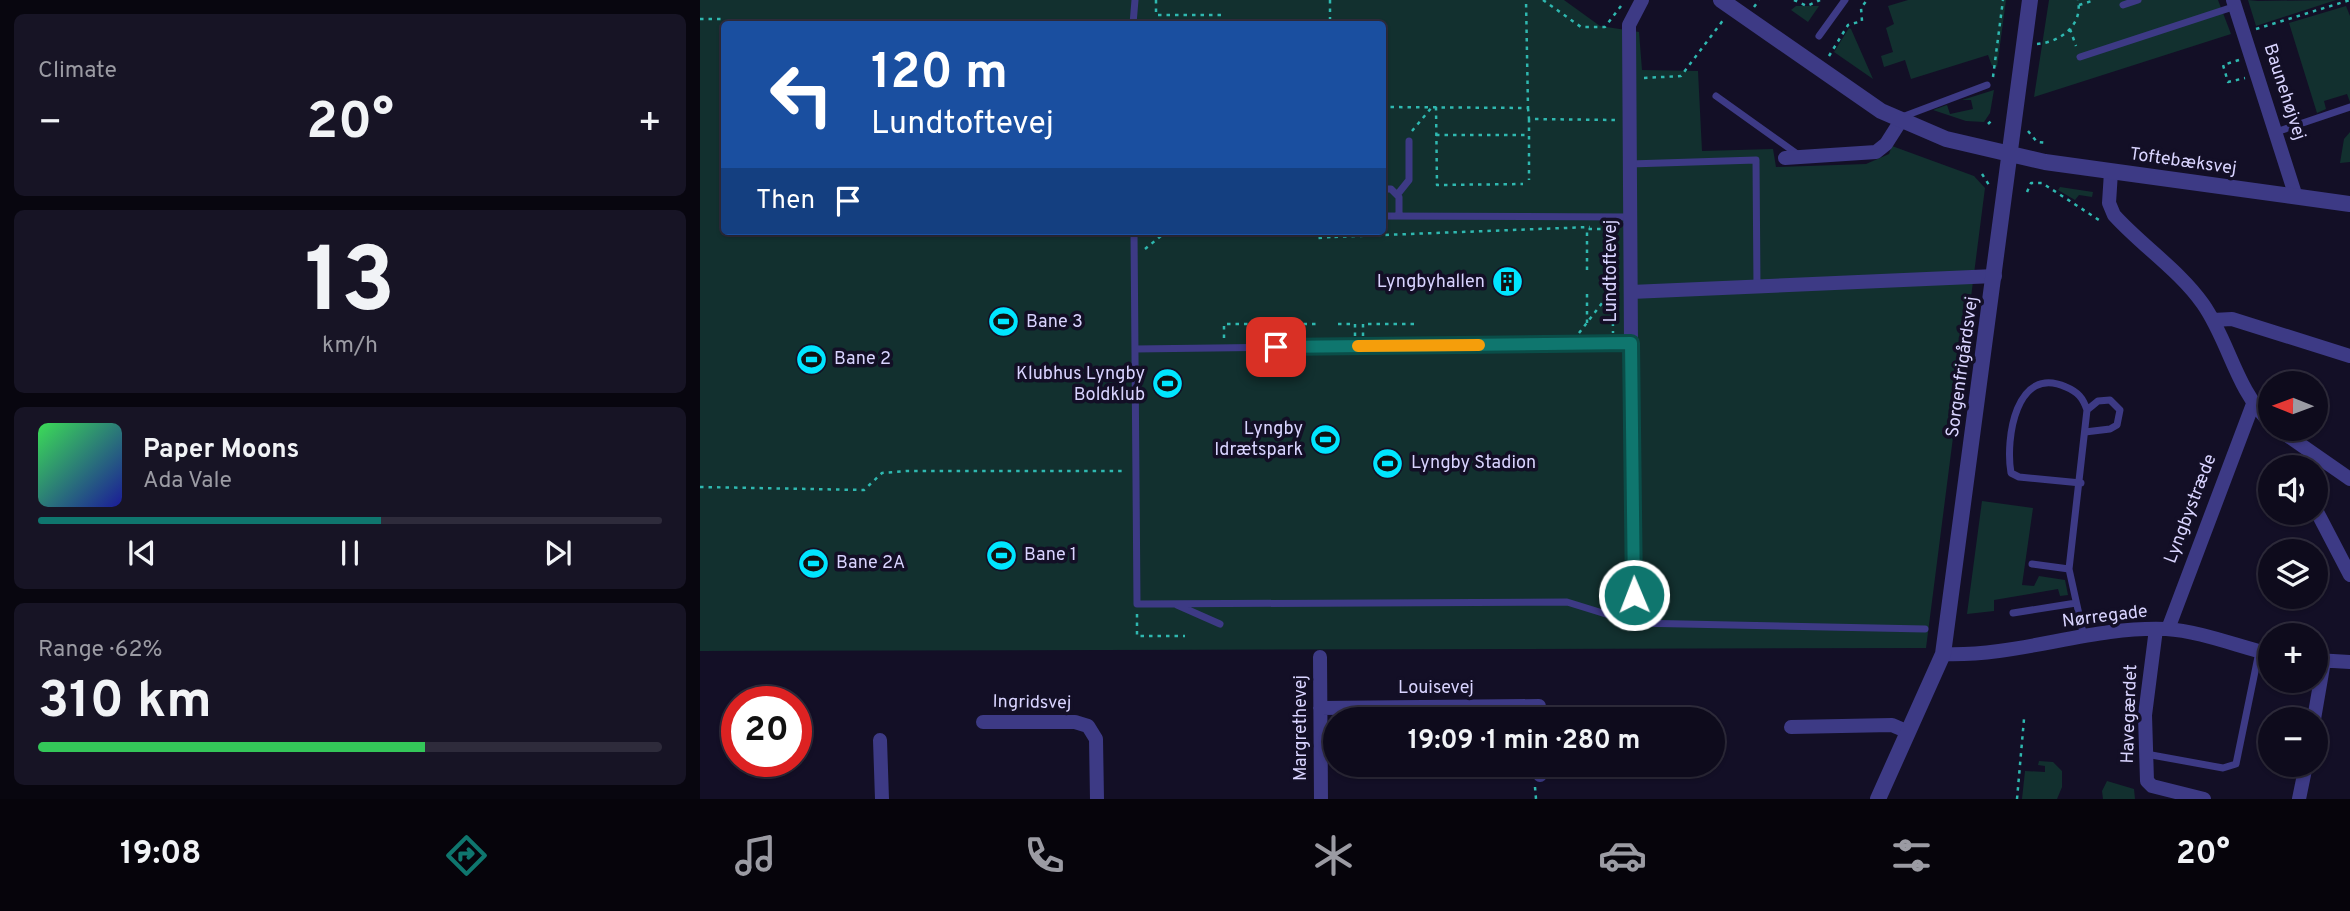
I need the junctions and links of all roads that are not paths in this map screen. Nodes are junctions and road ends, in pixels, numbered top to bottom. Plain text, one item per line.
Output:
1 (1135, 0) edge
2 (1642, 0) edge
3 (1845, 0) edge
4 (2030, 0) edge
5 (2138, 0) edge
6 (2235, 3) edge
7 (1727, 4) edge
8 (2123, 5) dead end
9 (1133, 21) edge
10 (1819, 36) dead end
11 (2080, 57) road end
12 (1987, 85) road end
13 (1716, 96) dead end
14 (2350, 107) edge
15 (1897, 121) junction
16 (2276, 132) junction
17 (1409, 141) road end
18 (2011, 156) junction
19 (1785, 158) dead end
20 (1804, 158) junction
21 (1630, 164) junction
22 (2111, 172) junction
23 (1386, 189) edge
24 (1397, 195) junction
25 (2296, 197) junction
26 (2350, 204) edge
27 (1386, 216) edge
28 (1399, 216) junction
29 (1630, 216) junction
30 (1134, 235) edge
31 (1994, 276) junction
32 (1757, 288) junction
33 (1631, 292) junction
34 (2213, 320) junction
35 (1631, 343) junction
36 (1135, 349) junction
37 (2350, 356) edge
38 (2253, 404) junction
39 (2258, 409) edge
40 (2087, 410) junction
41 (2085, 432) junction
42 (2291, 441) edge
43 (2306, 455) edge
44 (2328, 469) edge
45 (2350, 479) edge
46 (2081, 483) junction
47 (2324, 525) edge
48 (2032, 564) dead end
49 (2069, 569) junction
50 (2350, 575) edge
51 (2076, 603) junction
52 (1173, 604) junction
53 (2013, 613) dead end
54 (1634, 623) junction
55 (1220, 624) dead end
56 (1924, 629) dead end
57 (2162, 629) junction
58 (2084, 638) junction
59 (2258, 652) edge
60 (1943, 654) junction
61 (1320, 657) dead end
62 (2328, 661) edge
63 (2350, 662) edge
64 (2258, 677) edge
65 (1430, 707) edge
66 (1539, 707) edge
67 (1320, 708) junction
68 (1323, 708) edge
69 (983, 722) dead end
70 (1791, 727) dead end
71 (1906, 732) junction
72 (880, 740) dead end
73 (2147, 754) junction
74 (2304, 777) edge
75 (882, 799) edge
76 (1097, 799) edge
77 (1321, 799) edge
78 (1878, 799) edge
79 (2204, 799) edge
80 (2300, 799) edge

1 - 9 lane
2 - 21 street, Lundtoftevej
3 - 10 lane
4 - 18 street, Sorgenfrigårdsvej
5 - 8 lane
6 - 11 lane
6 - 16 street, Baunehøjvej
7 - 15 street
12 - 15 lane
13 - 20 lane
14 - 16 lane
15 - 18 street
15 - 20 street
16 - 25 street, Baunehøjvej
17 - 24 lane
18 - 22 street, Toftebæksvej
18 - 31 street, Sorgenfrigårdsvej
19 - 20 street
21 - 29 street, Lundtoftevej
21 - 32 lane
22 - 25 street, Toftebæksvej
22 - 34 street
23 - 24 lane
24 - 28 lane
25 - 26 street, Toftebæksvej
27 - 28 lane
28 - 29 lane
29 - 33 street, Lundtoftevej
30 - 36 lane
31 - 32 street
31 - 60 street, Sorgenfrigårdsvej
32 - 33 street
33 - 35 street, Lundtoftevej
34 - 37 street
34 - 38 street
35 - 36 lane, Lundtoftevej
35 - 54 lane
36 - 52 lane
38 - 39 street
38 - 57 street, Lyngbystræde
40 - 41 lane
40 - 41 lane
40 - 46 lane
41 - 46 lane
42 - 43 street
44 - 45 street
46 - 49 lane
47 - 50 street
48 - 49 lane
49 - 51 lane
51 - 53 lane
51 - 58 lane
52 - 54 lane
52 - 55 lane
54 - 56 lane
57 - 58 street, Nørregade
57 - 59 street, Nørregade
57 - 73 street, Havegærdet
58 - 60 street, Nørregade
60 - 71 street, Sorgenfrigårdsvej
61 - 67 street, Margrethevej
62 - 63 street
64 - 73 lane
65 - 66 street, Louisevej
67 - 68 street, Louisevej
67 - 77 street, Margrethevej
69 - 76 street, Ingridsvej
70 - 71 street
71 - 78 street, Sorgenfrigårdsvej
72 - 75 street
73 - 79 street, Havegærdet
74 - 80 street

